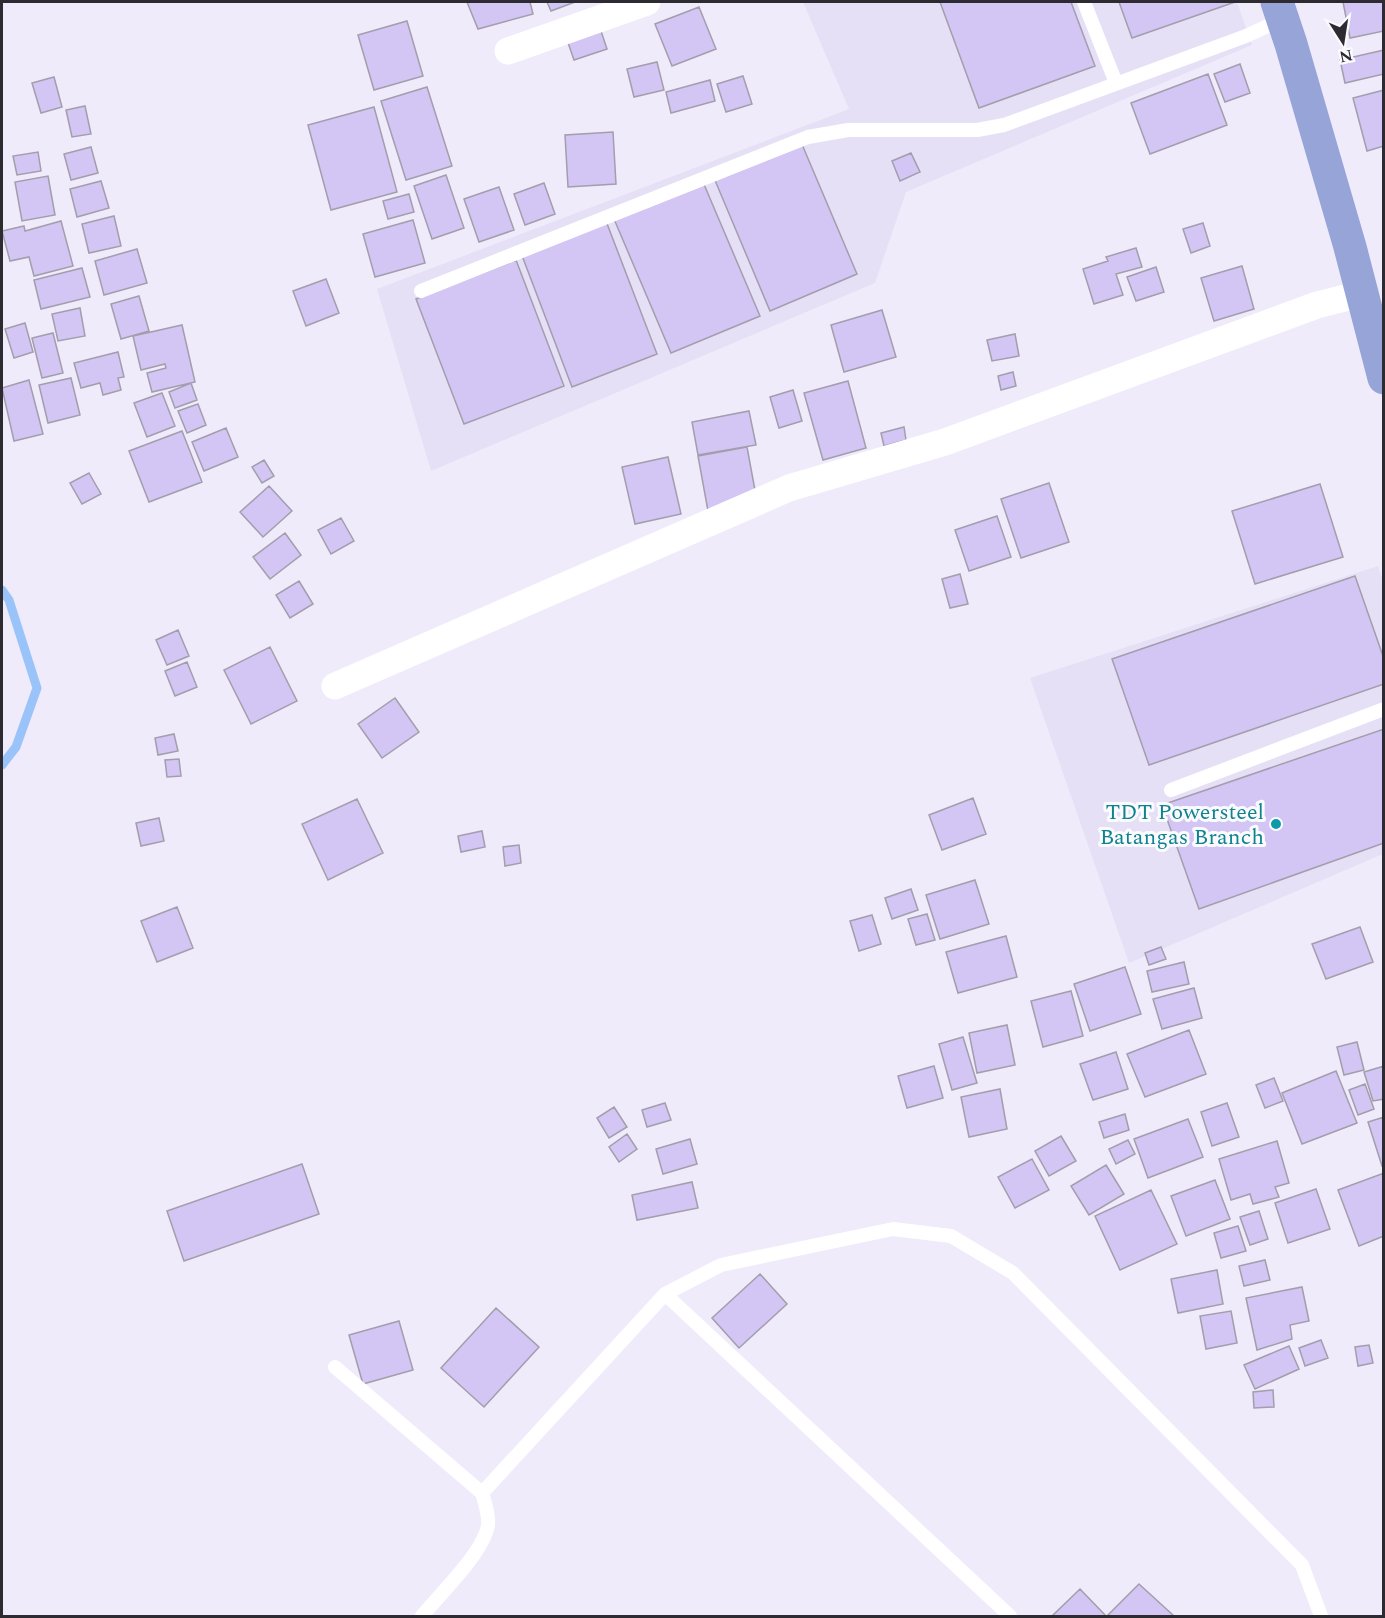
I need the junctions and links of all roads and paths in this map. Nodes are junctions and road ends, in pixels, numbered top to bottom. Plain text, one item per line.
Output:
1 (646, 2) edge
2 (1084, 2) edge
3 (1280, 10) edge
4 (508, 51) dead end
5 (1116, 83) junction
6 (422, 291) dead end
7 (1360, 294) junction
8 (1383, 378) edge
9 (335, 686) dead end
10 (1383, 709) edge
11 (1171, 790) dead end
12 (665, 1294) junction
13 (335, 1367) dead end
14 (482, 1493) junction
15 (422, 1617) edge
16 (1010, 1617) edge
17 (1321, 1617) edge

1 - 4 street
2 - 5 lane
3 - 5 lane
3 - 7 highway
5 - 6 lane
7 - 8 highway
7 - 9 street
10 - 11 lane
12 - 14 lane
12 - 16 lane
12 - 17 lane
13 - 14 lane
14 - 15 lane

